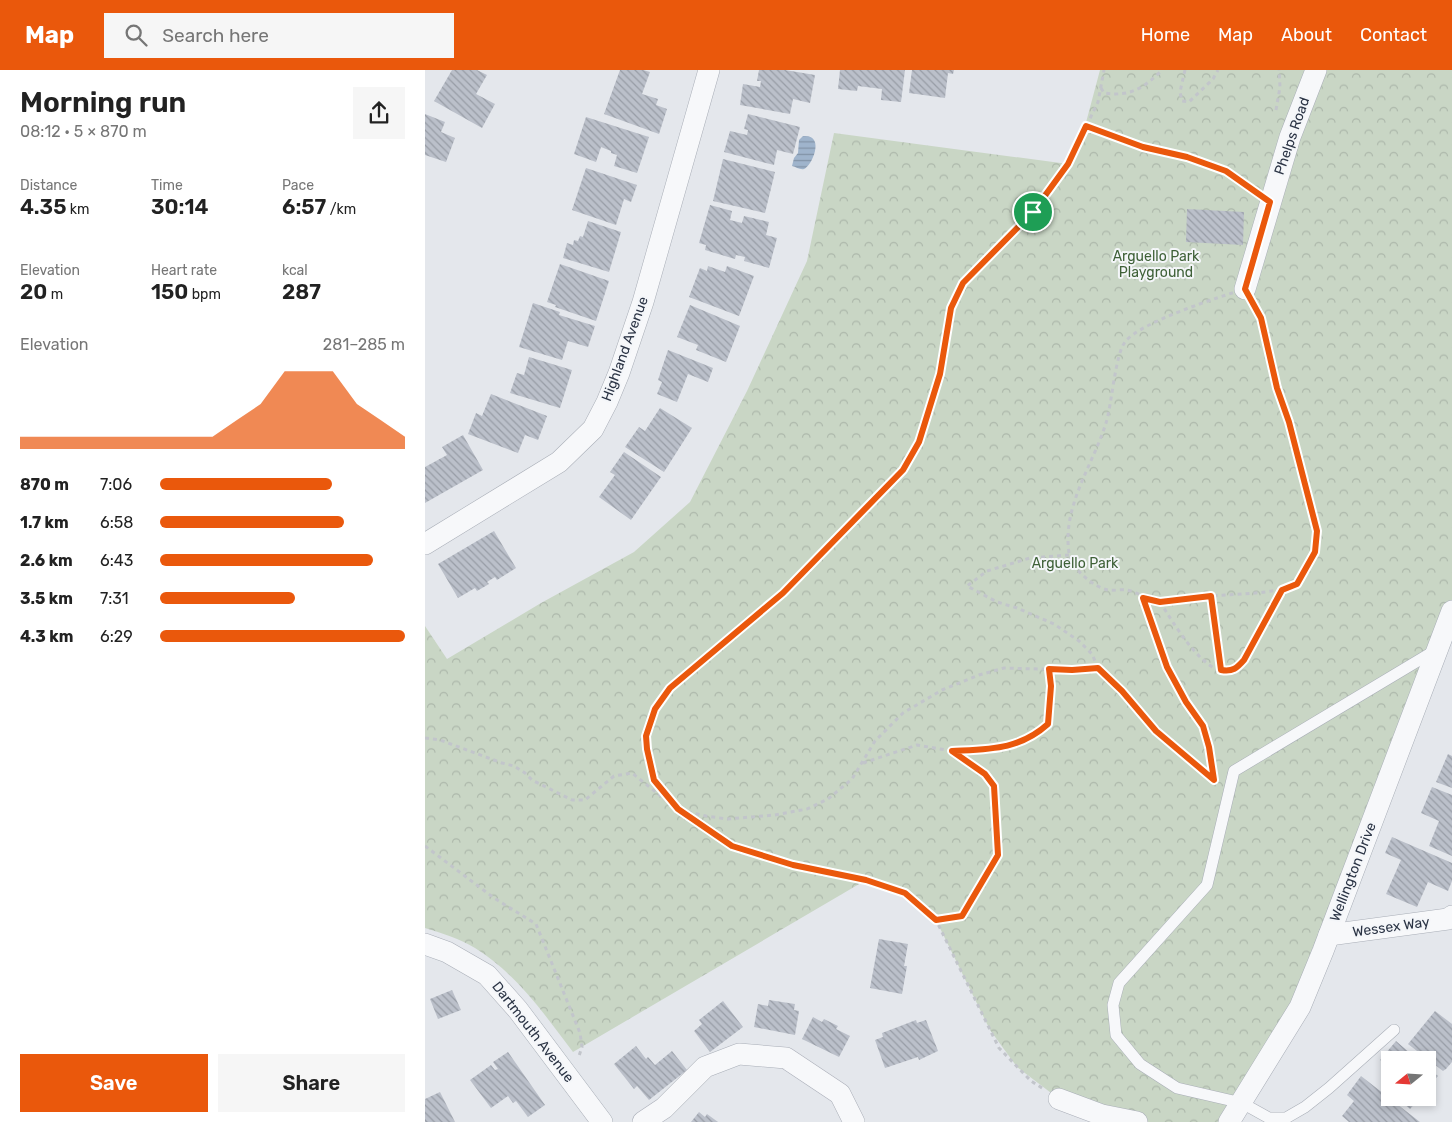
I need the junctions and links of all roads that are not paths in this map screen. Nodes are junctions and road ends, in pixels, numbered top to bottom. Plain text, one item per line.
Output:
1 (709, 70) edge
2 (1316, 70) edge
3 (1245, 289) road end
4 (425, 544) edge
5 (1452, 611) edge
6 (1437, 649) junction
7 (1452, 916) edge
8 (1329, 935) junction
9 (425, 944) edge
10 (1394, 1030) dead end
11 (1059, 1099) road end
12 (1242, 1103) junction
13 (602, 1122) edge
14 (643, 1122) edge
15 (854, 1122) edge
16 (1137, 1122) edge
17 (1229, 1122) edge

1 - 4 street, Highland Avenue
2 - 3 street, Phelps Road
5 - 6 street, Wellington Drive
6 - 8 street, Wellington Drive
6 - 12 lane
7 - 8 street, Wessex Way
8 - 12 street, Wellington Drive
9 - 13 street, Dartmouth Avenue
10 - 12 lane
11 - 16 street
12 - 17 street, Wellington Drive
14 - 15 street

